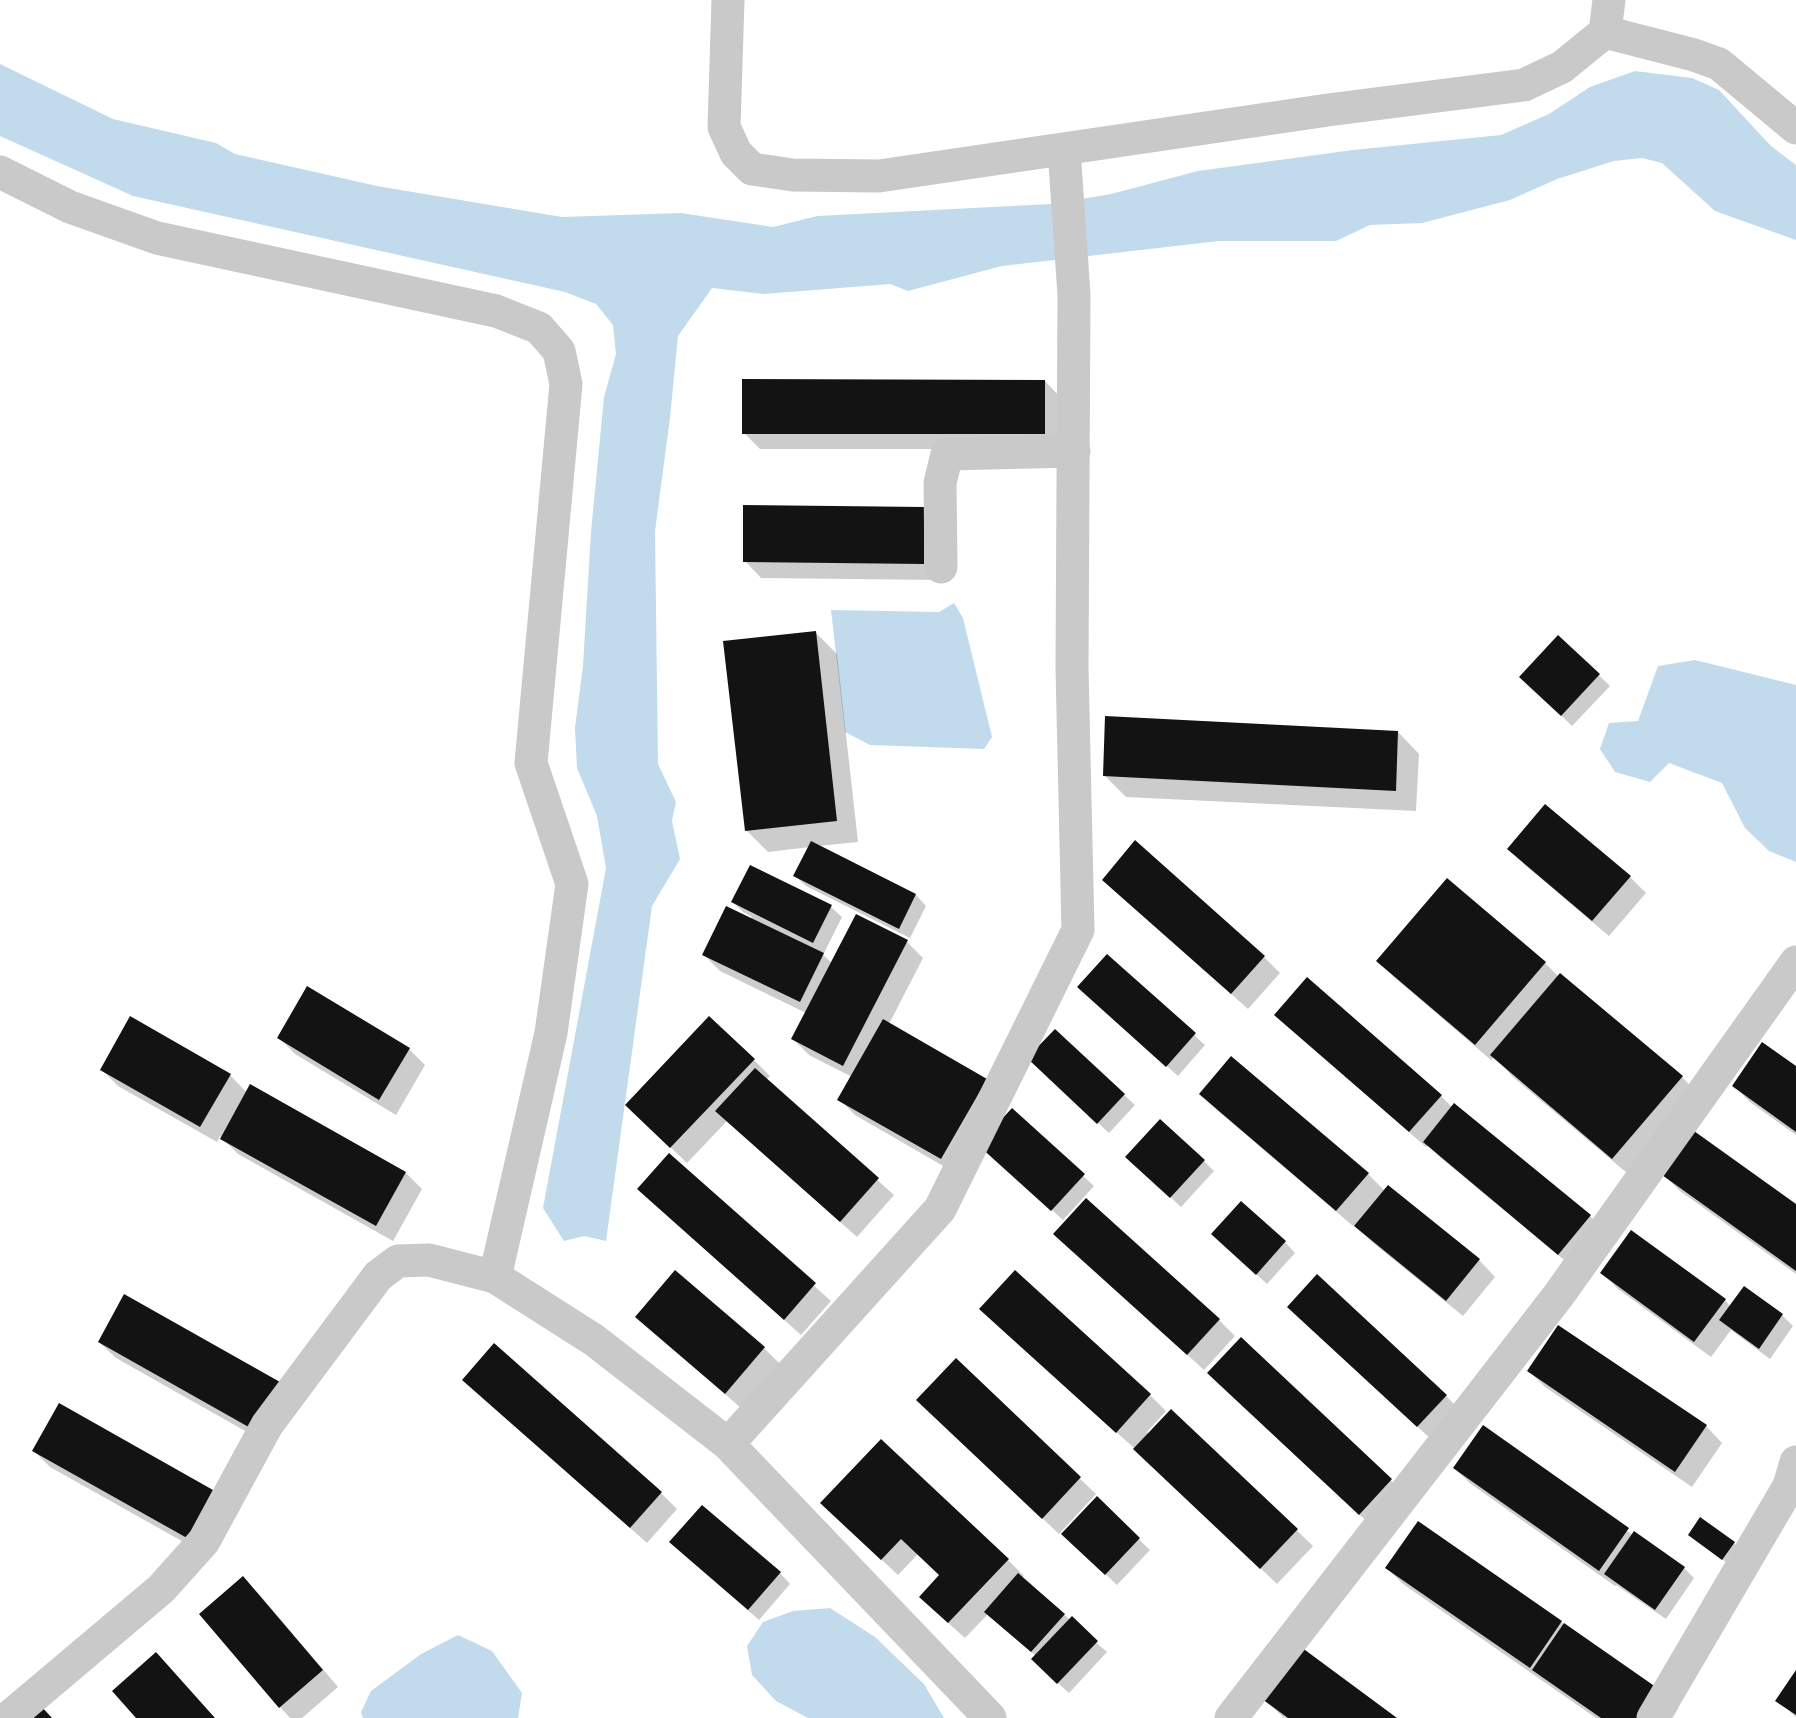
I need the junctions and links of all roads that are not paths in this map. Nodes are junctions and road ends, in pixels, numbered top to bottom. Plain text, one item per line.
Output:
1 (728, 0) edge
2 (1609, 0) edge
3 (1605, 32) junction
4 (1796, 128) edge
5 (1064, 149) junction
6 (0, 172) edge
7 (1074, 451) junction
8 (941, 567) dead end
9 (1796, 962) edge
10 (495, 1277) junction
11 (728, 1444) junction
12 (1796, 1462) edge
13 (8, 1718) edge
14 (990, 1718) edge
15 (1231, 1718) edge
16 (1653, 1718) edge

1 - 5 street
2 - 3 street
3 - 4 street
3 - 5 street
5 - 7 street
6 - 10 street
7 - 8 street
7 - 11 street
9 - 15 street
10 - 11 street
10 - 13 street
11 - 14 street
12 - 16 street

